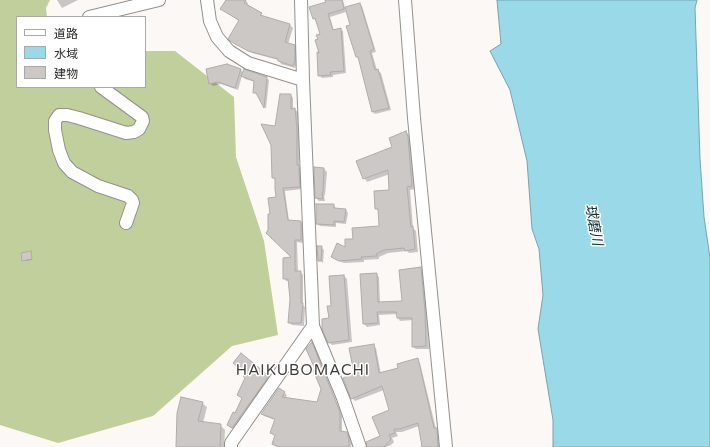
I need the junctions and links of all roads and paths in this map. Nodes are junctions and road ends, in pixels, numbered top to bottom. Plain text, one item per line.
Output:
1 (159, 0) edge
2 (207, 0) edge
3 (301, 0) edge
4 (405, 0) edge
5 (93, 16) edge
6 (303, 80) junction
7 (102, 88) edge
8 (126, 222) dead end
9 (313, 326) junction
10 (231, 447) edge
11 (360, 447) edge
12 (446, 447) edge

1 - 5 street
2 - 6 street
3 - 6 street
4 - 12 street
6 - 9 street
7 - 8 street
9 - 10 street
9 - 11 street

